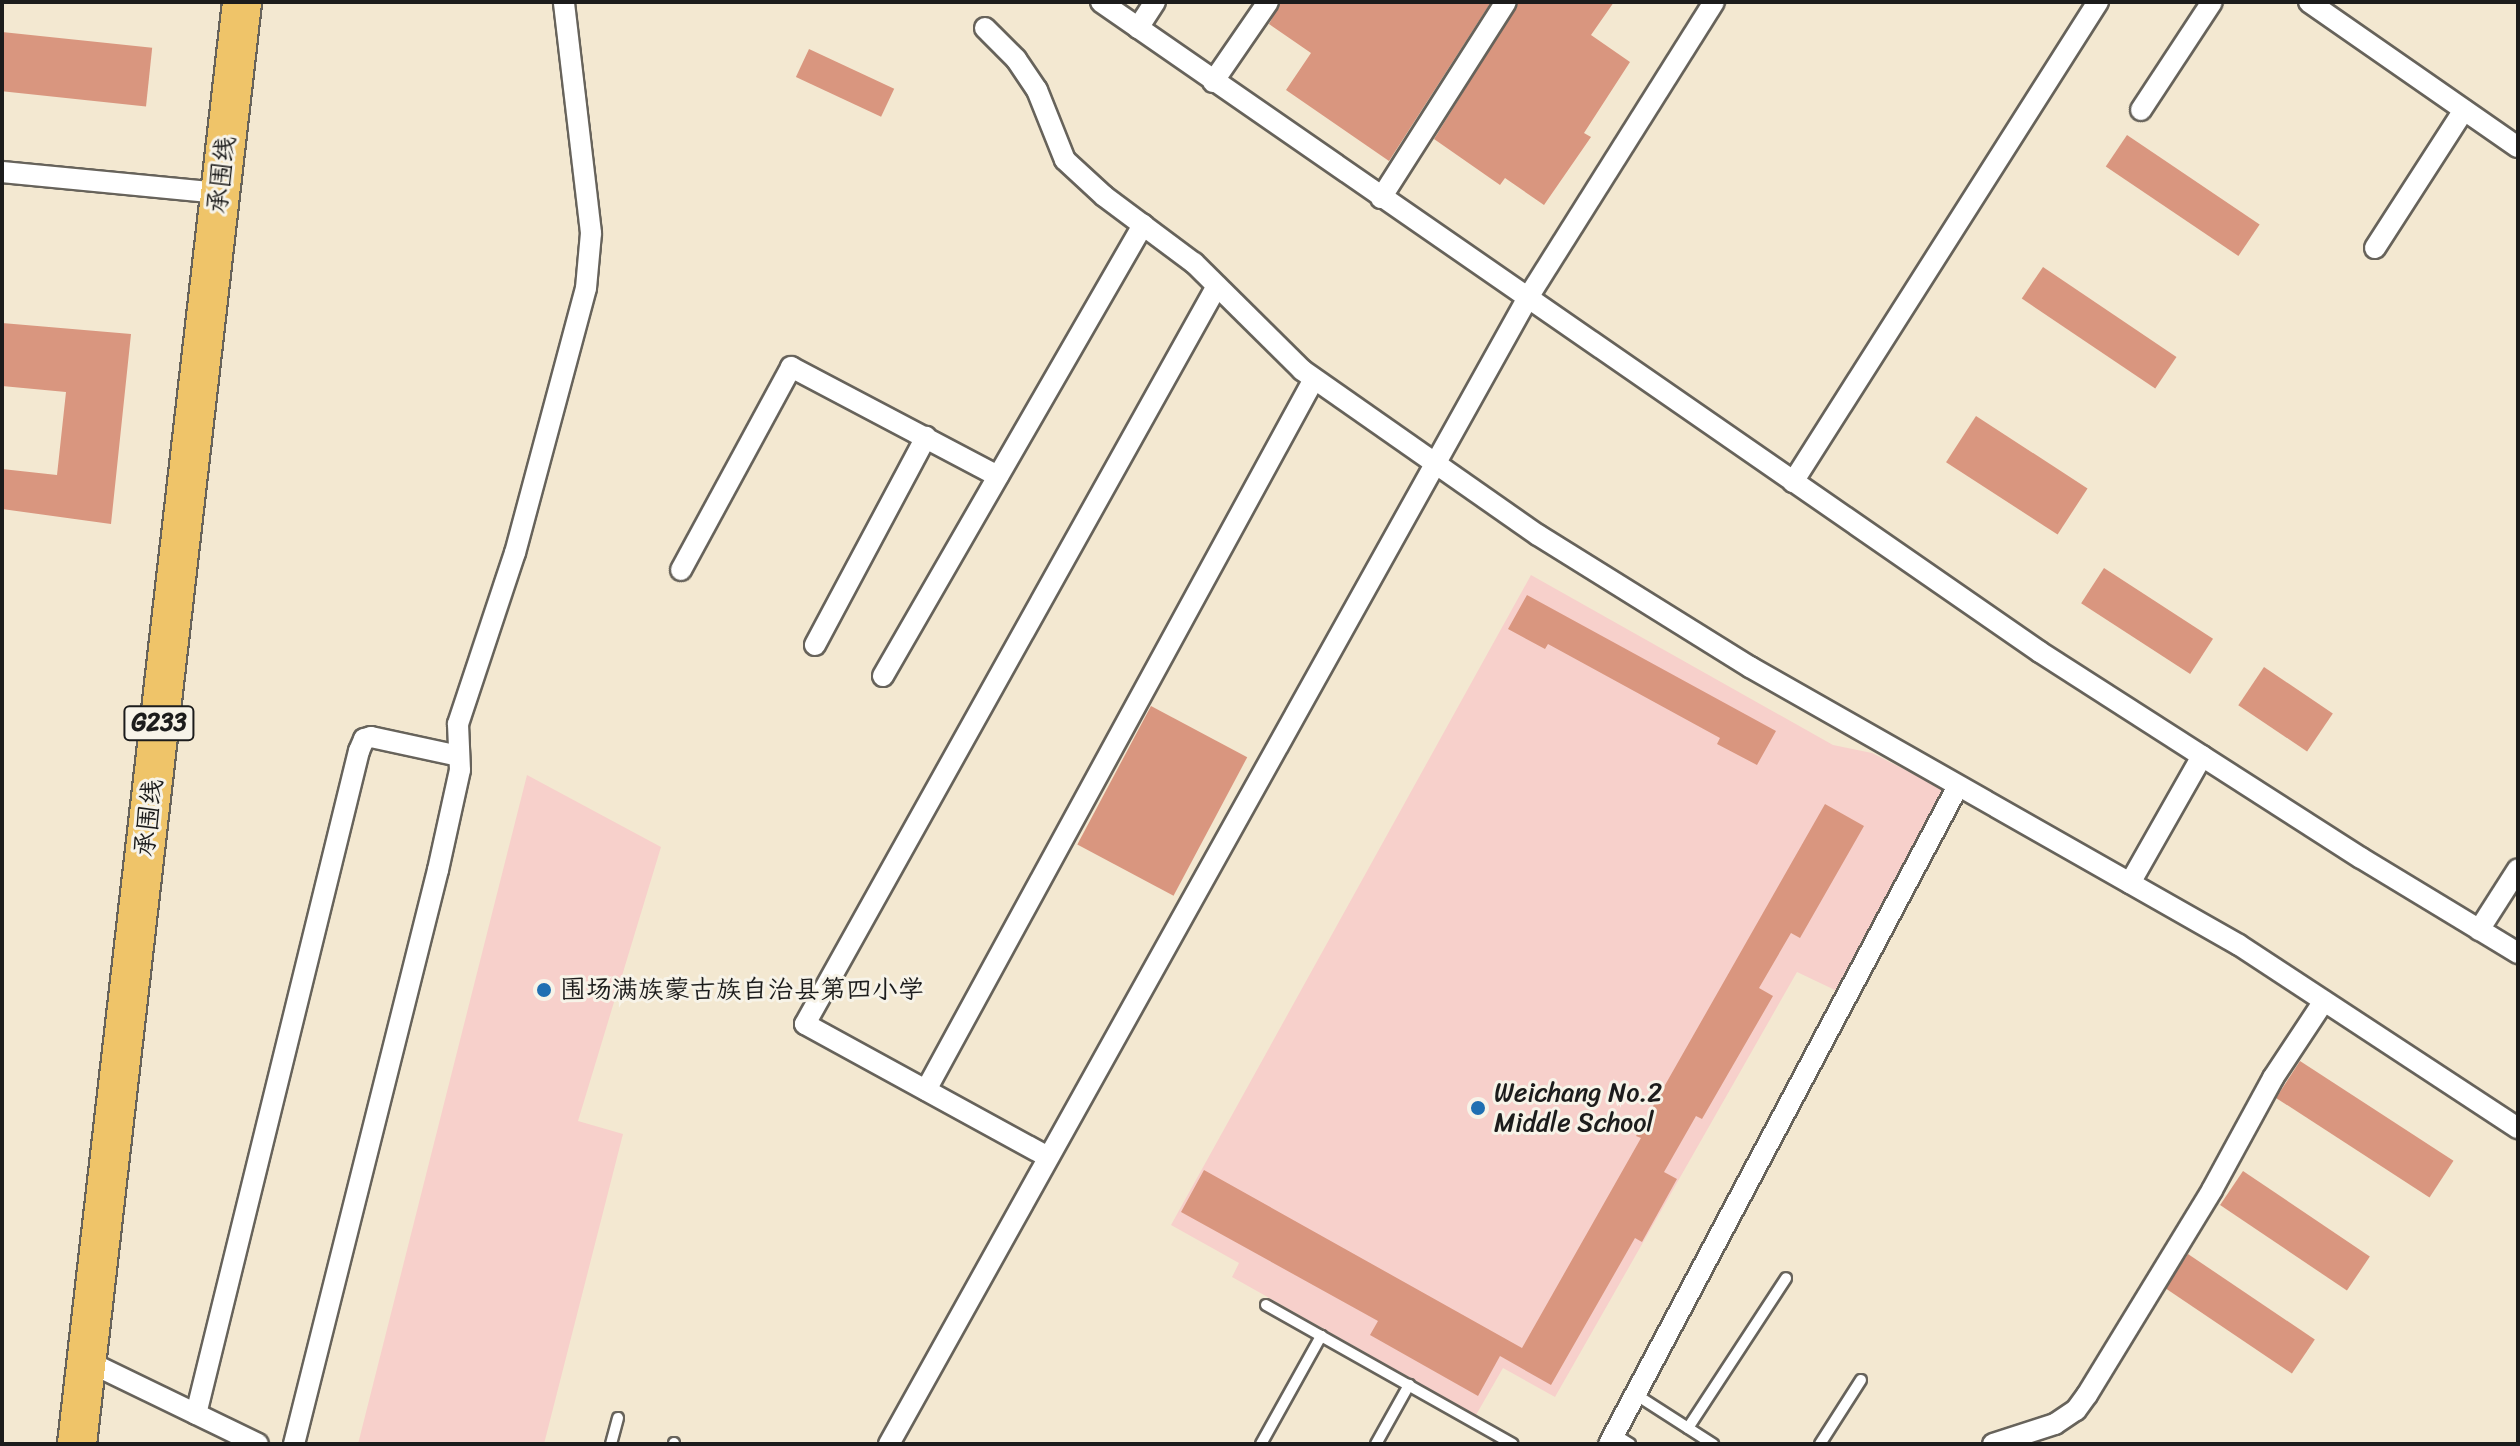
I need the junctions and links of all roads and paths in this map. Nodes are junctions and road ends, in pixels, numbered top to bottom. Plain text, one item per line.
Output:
1 (242, 2) edge
2 (564, 2) edge
3 (1101, 2) edge
4 (1155, 2) edge
5 (1268, 2) edge
6 (1506, 2) edge
7 (1714, 2) edge
8 (2098, 2) edge
9 (2212, 2) edge
10 (2309, 2) edge
11 (985, 28) dead end
12 (1138, 28) junction
13 (1213, 82) junction
14 (2141, 110) dead end
15 (2464, 110) junction
16 (2518, 147) edge
17 (2, 172) edge
18 (220, 193) junction
19 (1381, 198) junction
20 (1143, 225) junction
21 (2375, 248) dead end
22 (1217, 286) junction
23 (1527, 299) junction
24 (1314, 379) junction
25 (926, 437) junction
26 (1436, 462) junction
27 (998, 476) junction
28 (1793, 482) junction
29 (681, 570) dead end
30 (815, 645) dead end
31 (883, 676) dead end
32 (459, 756) junction
33 (2202, 756) junction
34 (1958, 786) junction
35 (2518, 869) edge
36 (2130, 883) junction
37 (2479, 930) junction
38 (2518, 953) edge
39 (2324, 1001) junction
40 (926, 1090) junction
41 (2518, 1128) edge
42 (1048, 1157) junction
43 (1786, 1278) dead end
44 (1266, 1305) dead end
45 (1321, 1336) junction
46 (87, 1361) junction
47 (1861, 1380) dead end
48 (1409, 1385) junction
49 (1635, 1394) junction
50 (196, 1414) junction
51 (618, 1418) dead end
52 (1688, 1428) junction
53 (1493, 1433) junction
54 (1618, 1441) edge
55 (77, 1444) edge
56 (258, 1444) edge
57 (294, 1444) edge
58 (611, 1444) edge
59 (889, 1444) edge
60 (1261, 1444) edge
61 (1376, 1444) edge
62 (1487, 1444) edge
63 (1513, 1444) edge
64 (1713, 1444) edge
65 (1820, 1444) edge
66 (1993, 1444) edge

1 - 18 highway, 承围线 / G233
2 - 32 street
3 - 12 street
4 - 12 street
5 - 13 street
6 - 19 street
7 - 23 street
8 - 28 street
9 - 14 street
10 - 15 street
11 - 20 street
12 - 13 street
13 - 19 street
15 - 16 street
15 - 21 street
17 - 18 street
18 - 46 highway, 承围线 / G233
19 - 23 street
20 - 22 street
20 - 27 street
22 - 24 street
22 - 40 street
23 - 26 street
23 - 28 street
24 - 26 street
24 - 40 street
25 - 27 street
25 - 29 street
25 - 30 street
26 - 34 street
26 - 42 street
27 - 31 street
28 - 33 street
32 - 50 street
32 - 57 street
33 - 36 street
33 - 37 street
34 - 36 street
34 - 49 street
35 - 37 street
36 - 39 street
37 - 38 street
39 - 41 street
39 - 66 street
40 - 42 street
42 - 59 street
43 - 52 lane
44 - 45 lane
45 - 48 lane
45 - 60 lane
46 - 50 street
46 - 55 highway, 承围线 / G233
47 - 65 lane
48 - 53 lane
48 - 61 lane
49 - 52 lane
49 - 54 street
50 - 56 street
51 - 58 lane
52 - 64 lane
53 - 62 lane
53 - 63 lane

